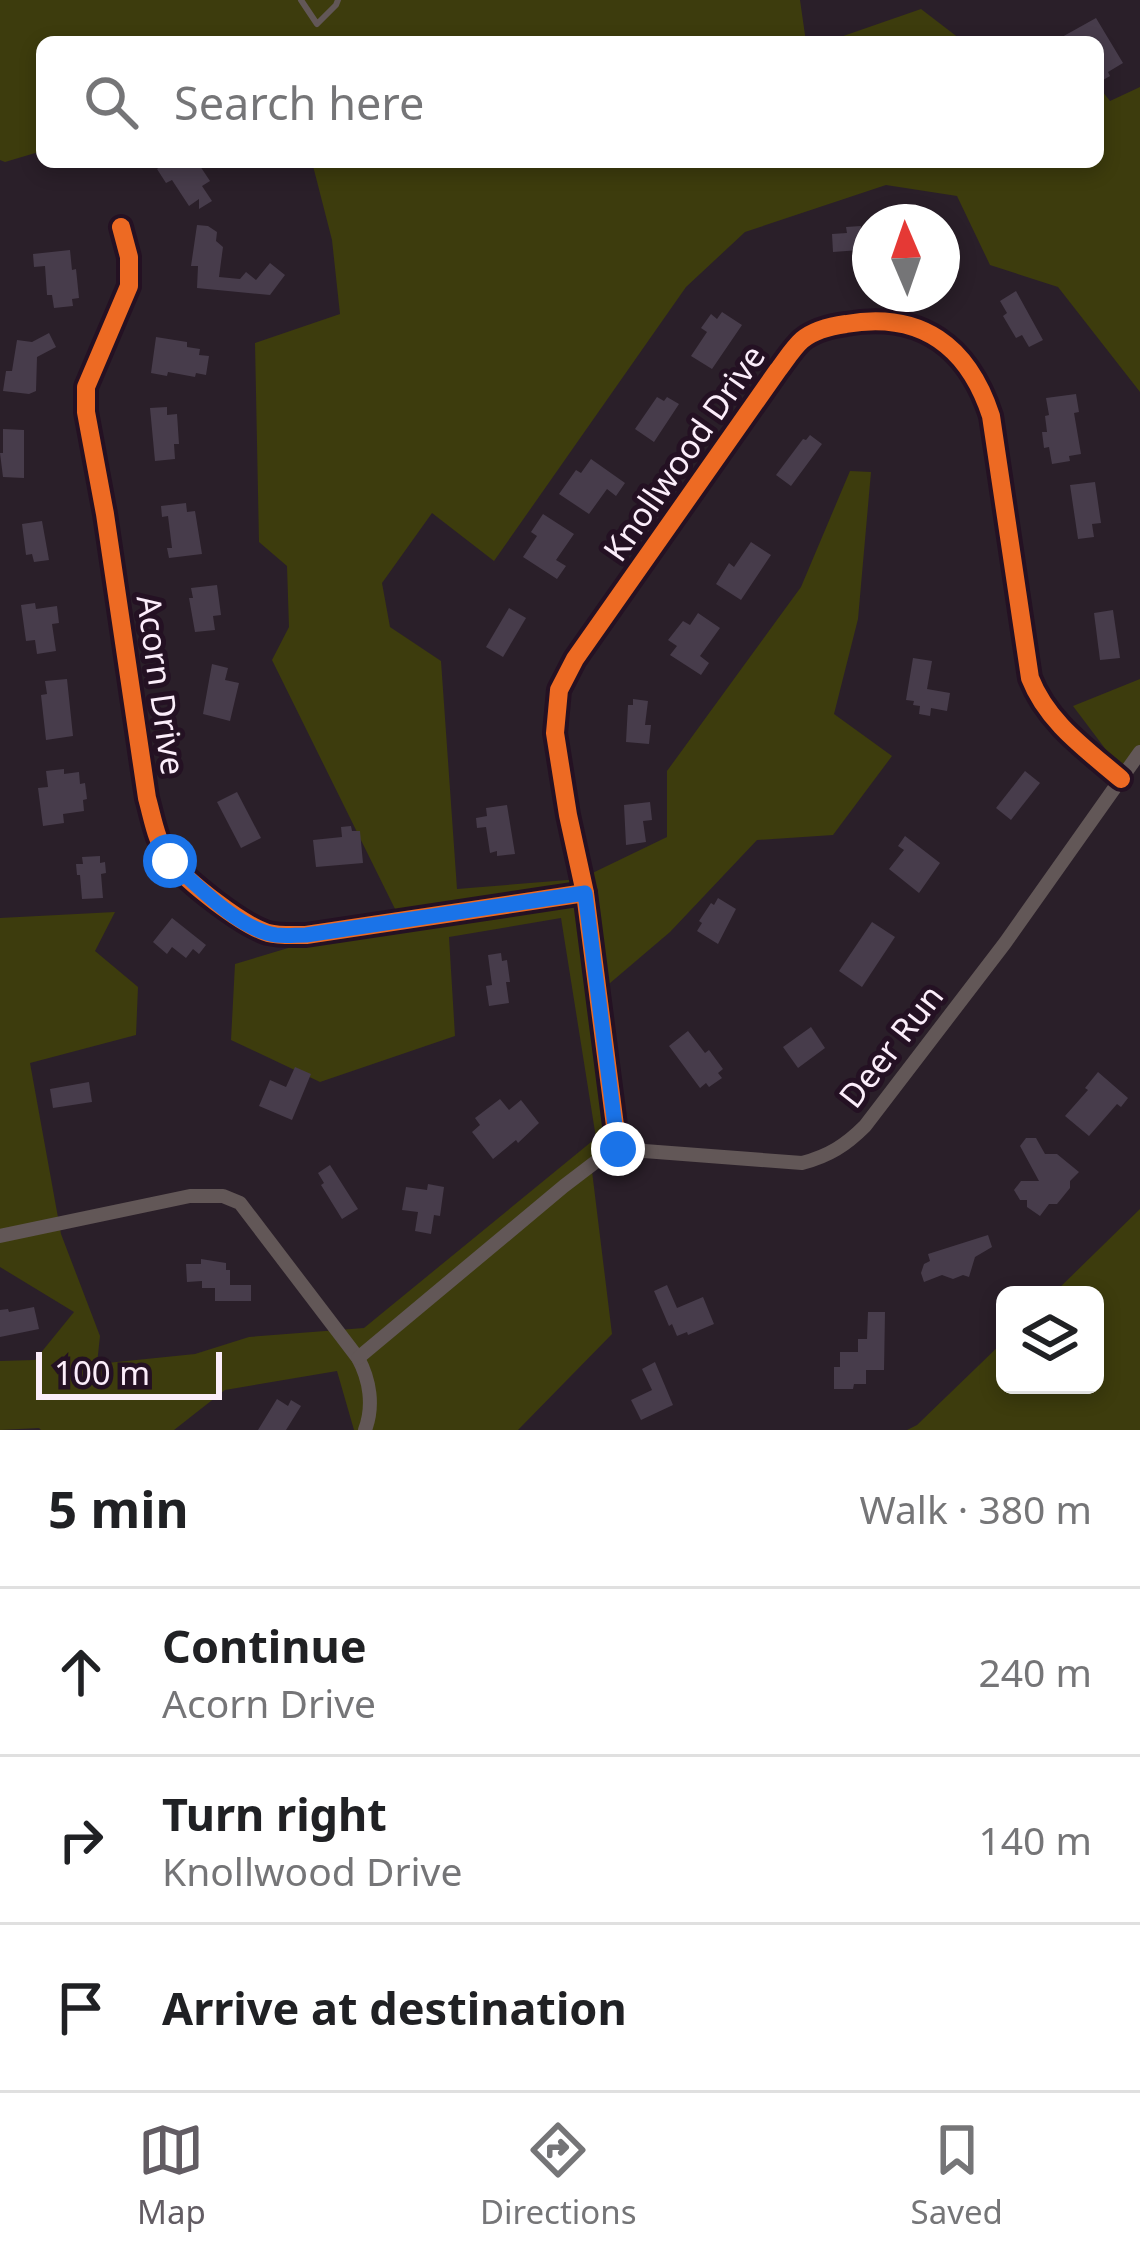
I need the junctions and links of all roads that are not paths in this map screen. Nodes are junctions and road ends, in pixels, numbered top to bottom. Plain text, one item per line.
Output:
1 (302, 0) edge
2 (338, 0) edge
3 (121, 227) dead end
4 (1140, 752) edge
5 (1121, 779) junction
6 (585, 893) junction
7 (618, 1149) junction
8 (0, 1236) edge
9 (358, 1358) junction
10 (365, 1430) edge

1 - 2 lane
3 - 6 street, Acorn Drive
4 - 5 street, Deer Run
5 - 6 street, Knollwood Drive
5 - 7 street, Deer Run
6 - 7 street, Knollwood Drive
7 - 9 street
8 - 9 street
9 - 10 street

